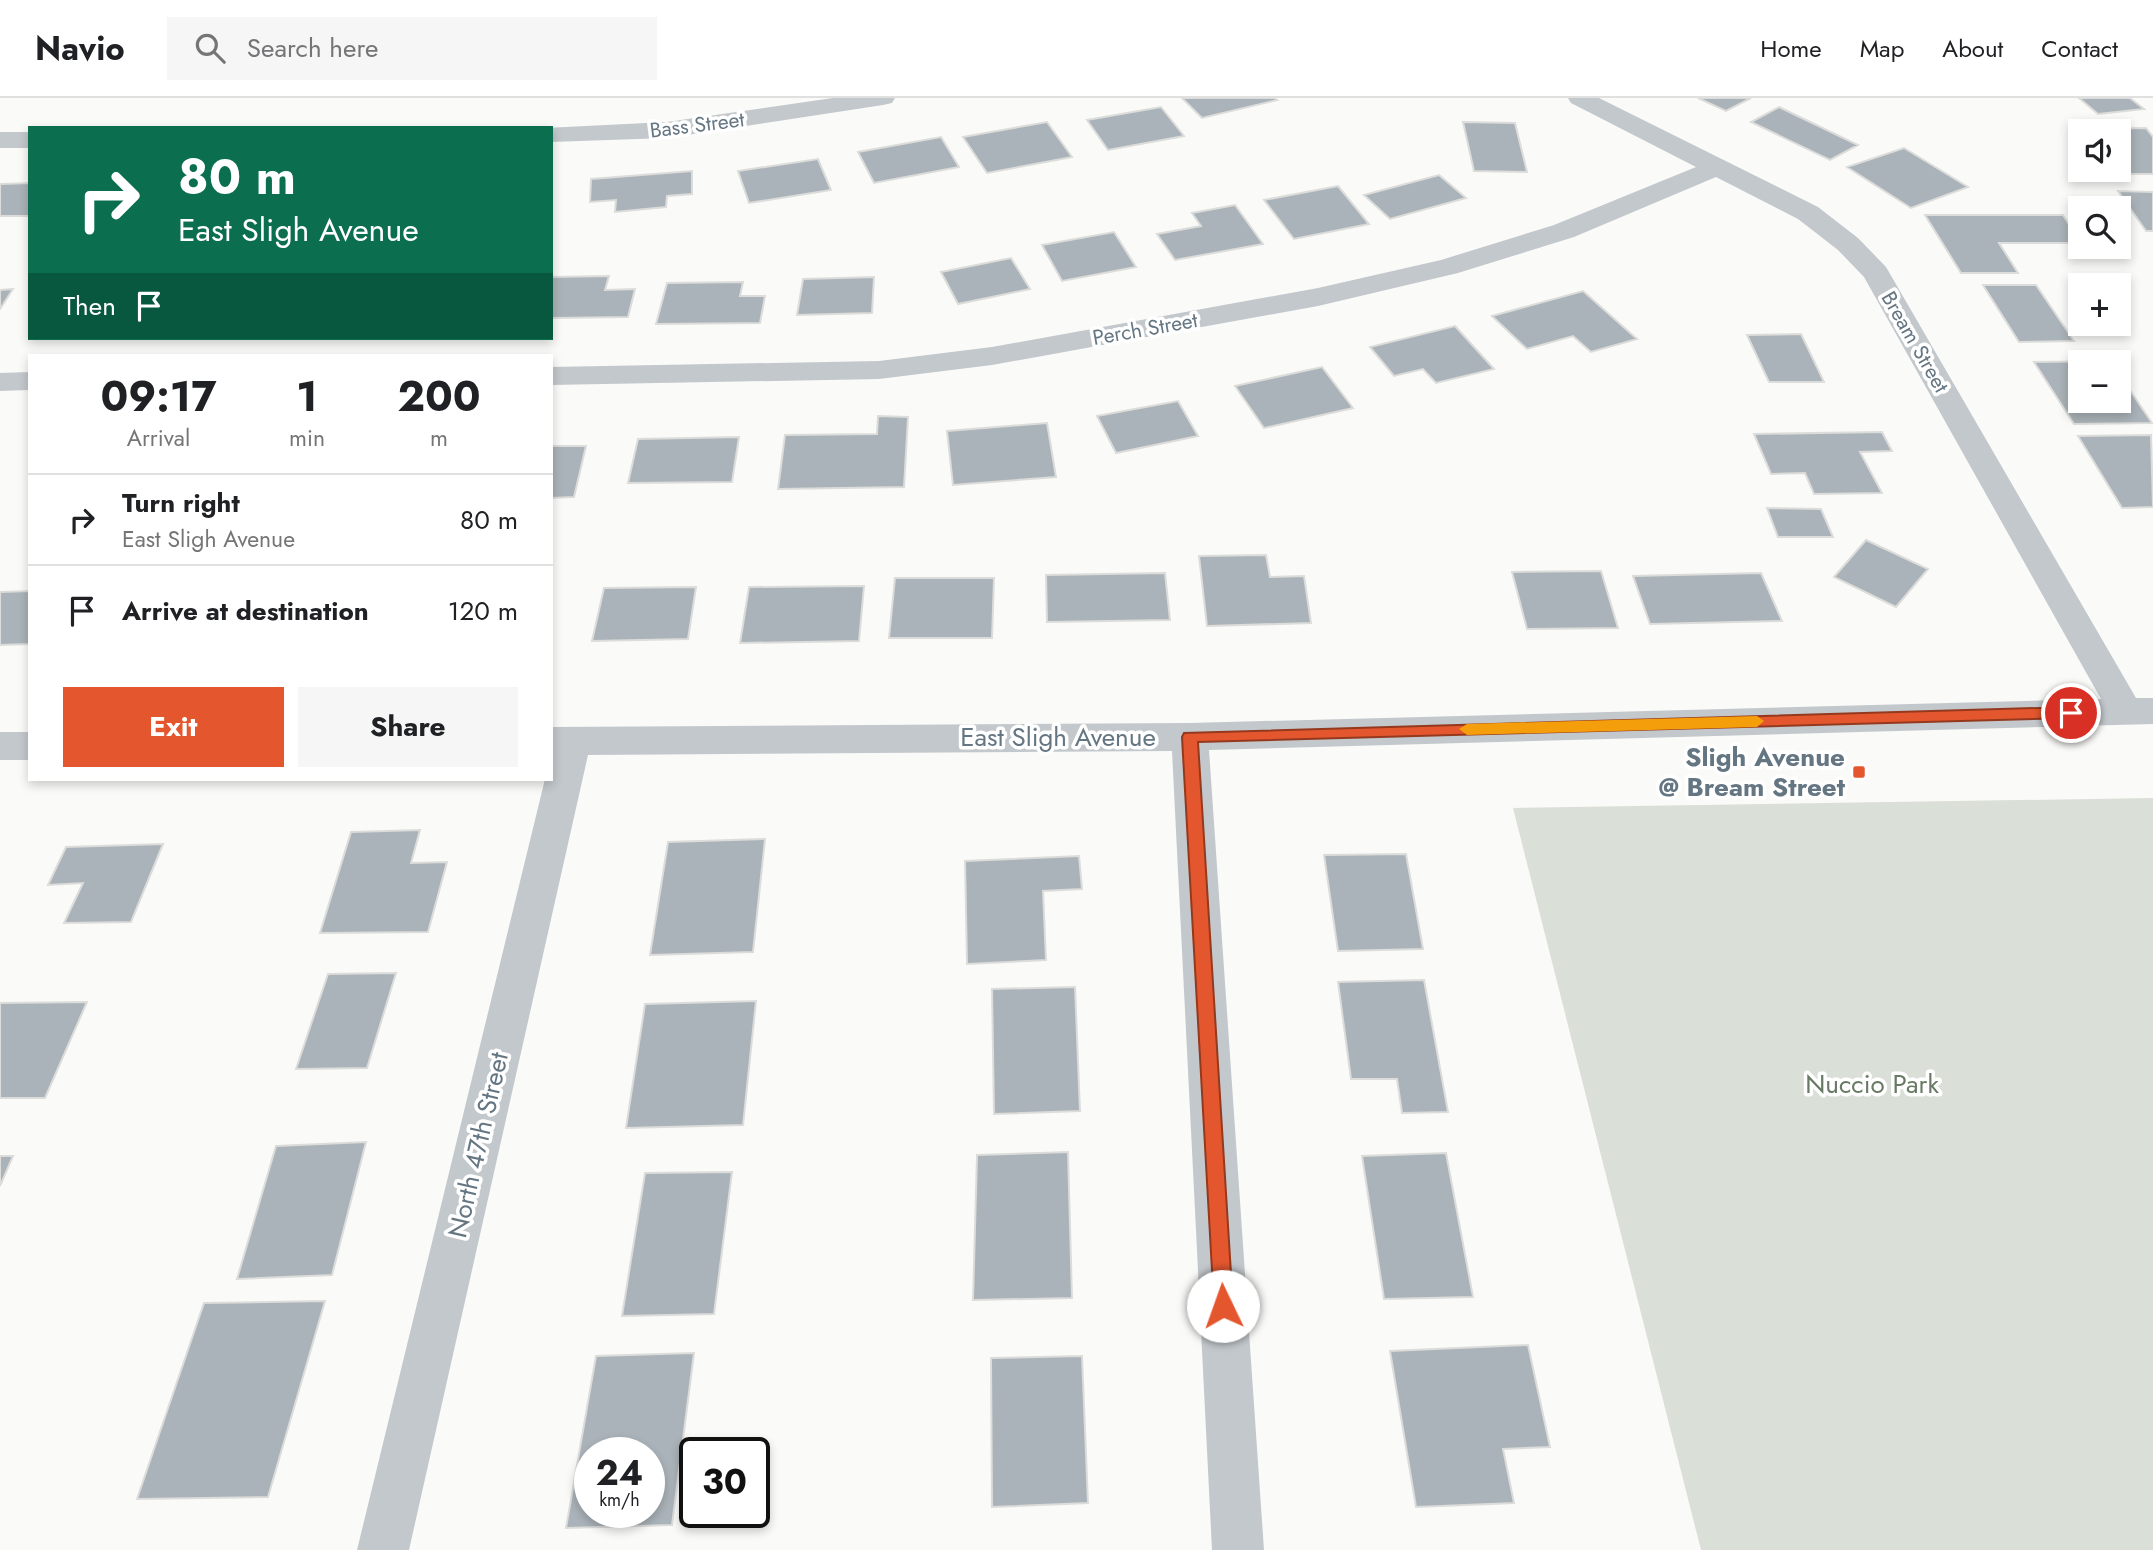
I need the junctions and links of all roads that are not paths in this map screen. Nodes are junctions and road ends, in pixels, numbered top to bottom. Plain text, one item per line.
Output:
1 (883, 98) edge
2 (1580, 98) edge
3 (553, 134) edge
4 (0, 140) edge
5 (28, 140) edge
6 (1718, 167) junction
7 (553, 376) edge
8 (0, 382) edge
9 (28, 382) edge
10 (2140, 711) edge
11 (1190, 737) junction
12 (562, 741) edge
13 (383, 1550) edge
14 (1238, 1550) edge

1 - 3 street, Bass Street
2 - 6 street, Bream Street
4 - 5 street
6 - 7 street, Perch Street
6 - 10 street, Bream Street
8 - 9 street
10 - 11 street, East Sligh Avenue
11 - 12 street, East Sligh Avenue
11 - 14 street
12 - 13 street, North 47th Street

